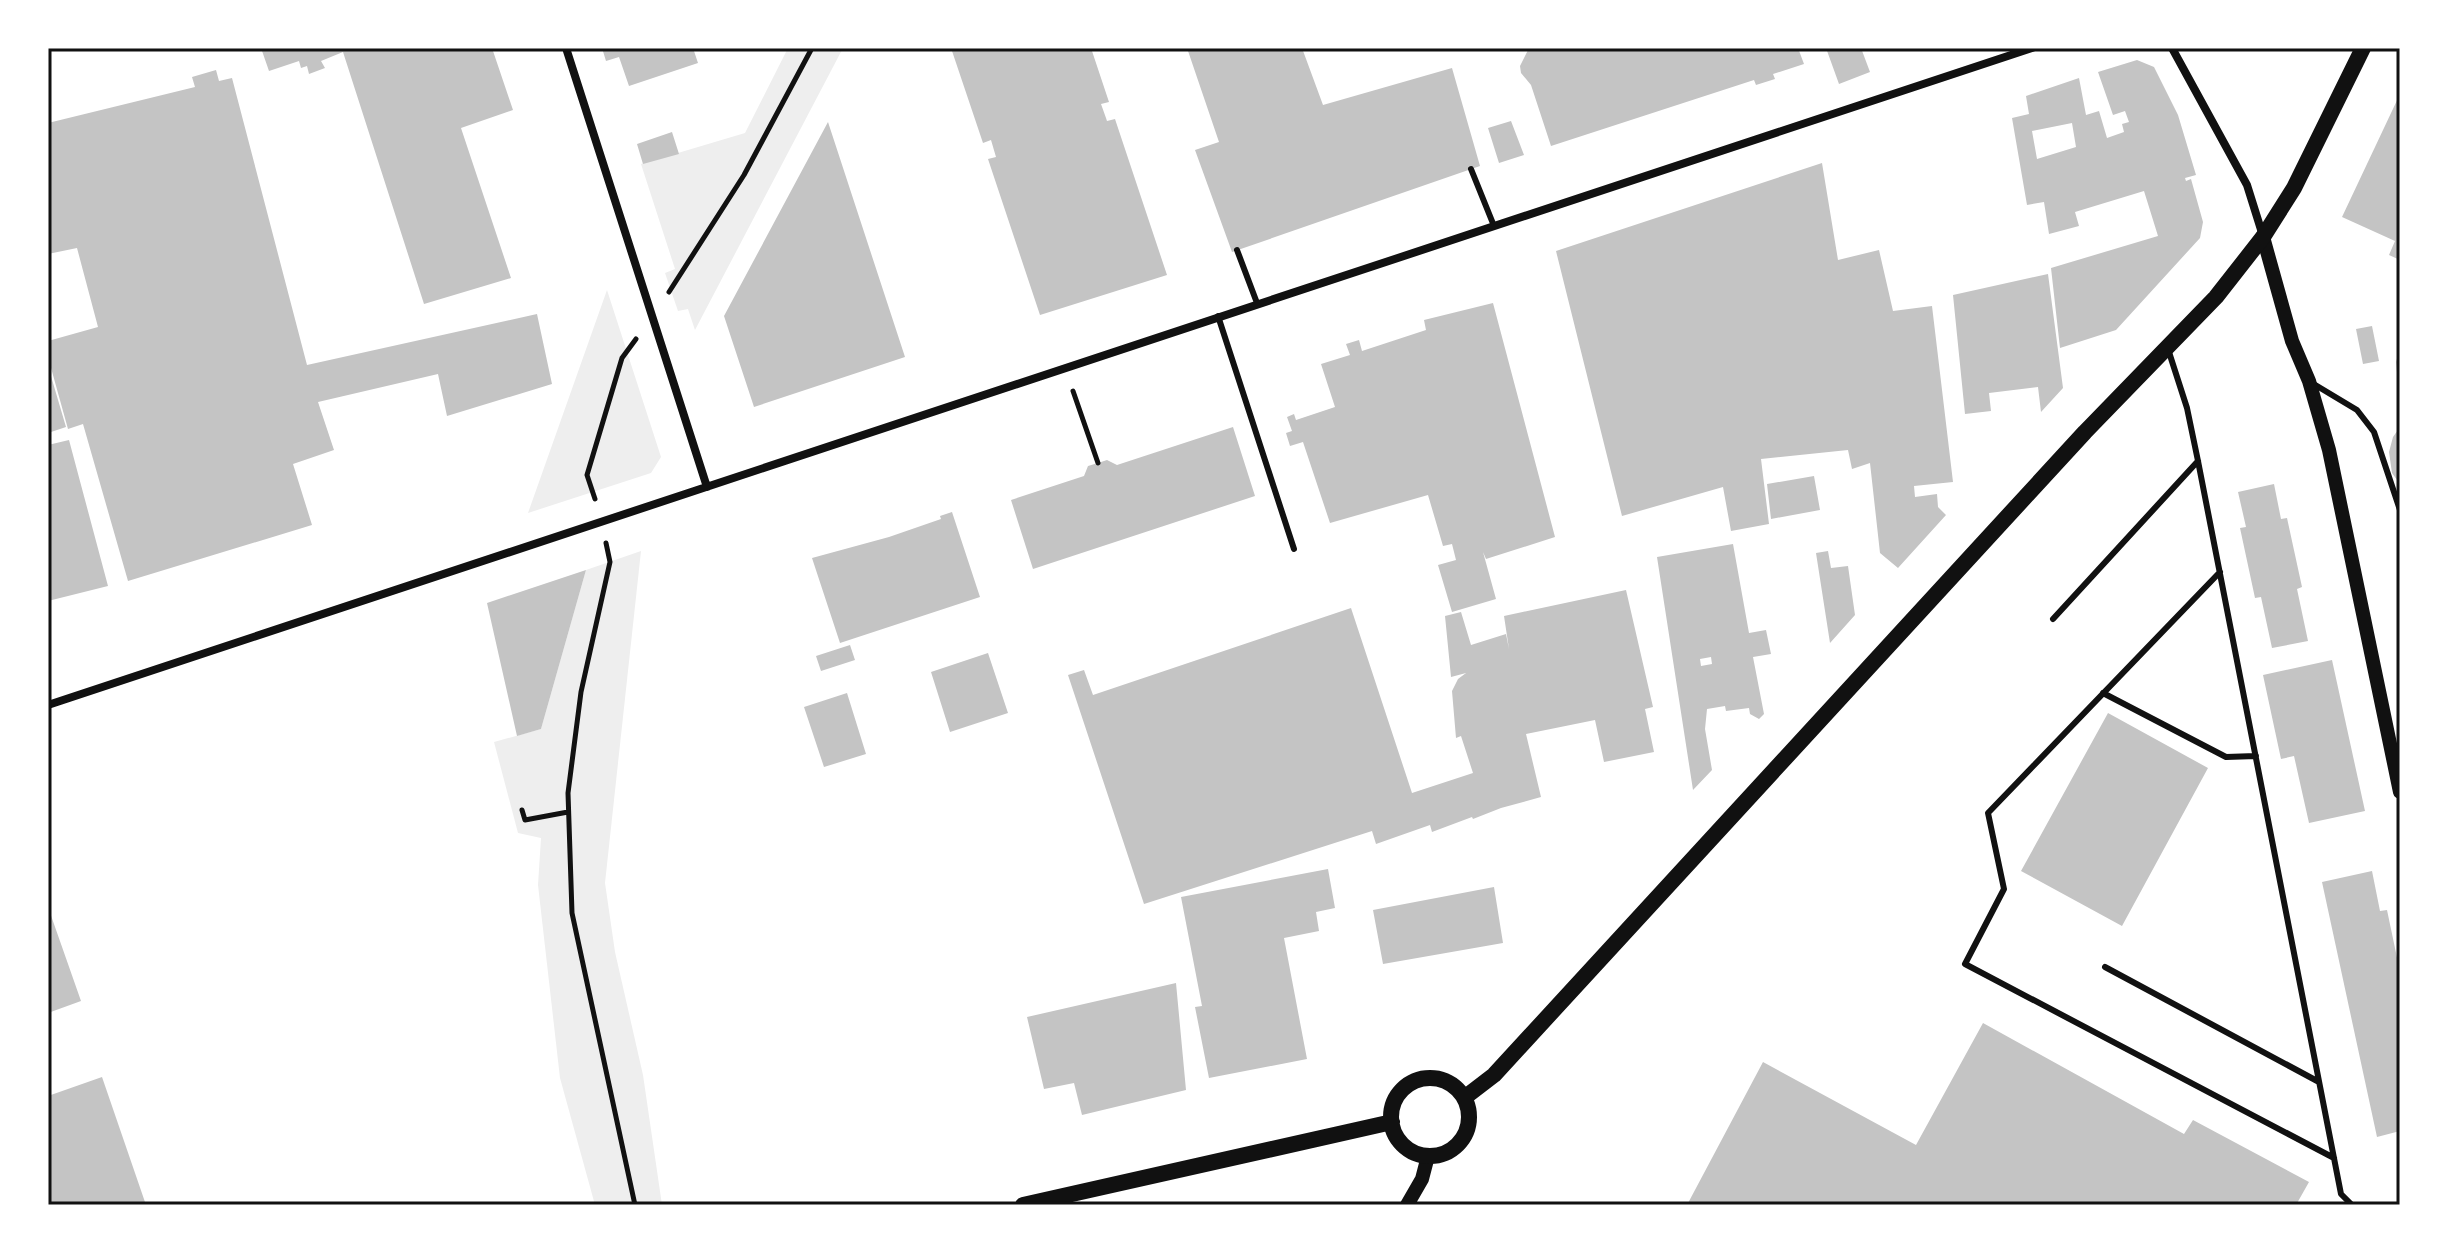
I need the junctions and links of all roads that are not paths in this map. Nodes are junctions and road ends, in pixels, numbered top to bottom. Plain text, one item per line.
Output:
1 (566, 48) edge
2 (2032, 48) edge
3 (2172, 48) edge
4 (2363, 48) edge
5 (1471, 169) dead end
6 (1494, 226) junction
7 (2263, 237) junction
8 (1237, 250) dead end
9 (1257, 303) junction
10 (1218, 316) junction
11 (2167, 346) junction
12 (2309, 381) junction
13 (2198, 461) junction
14 (707, 487) junction
15 (2400, 510) edge
16 (1294, 549) dead end
17 (2220, 572) junction
18 (2053, 619) dead end
19 (2103, 693) junction
20 (48, 705) edge
21 (2256, 756) junction
22 (2400, 792) edge
23 (2105, 967) dead end
24 (2319, 1082) junction
25 (1464, 1098) junction
26 (1392, 1122) junction
27 (1428, 1156) junction
28 (2334, 1158) junction
29 (1023, 1205) edge
30 (1407, 1205) edge
31 (2352, 1205) edge

1 - 14 street
2 - 6 street
3 - 7 street
4 - 7 main road
5 - 6 lane
6 - 9 street
7 - 11 main road
7 - 12 street
8 - 9 lane
9 - 10 street
10 - 14 street
10 - 16 lane
11 - 13 lane
11 - 25 main road
12 - 15 lane
12 - 22 street
13 - 17 lane
13 - 18 lane
14 - 20 street
17 - 19 lane
17 - 21 lane
19 - 21 lane
19 - 28 lane
21 - 24 lane
23 - 24 lane
24 - 28 lane
25 - 26 main road
25 - 27 main road
26 - 27 main road
26 - 29 main road
27 - 30 street
28 - 31 lane

